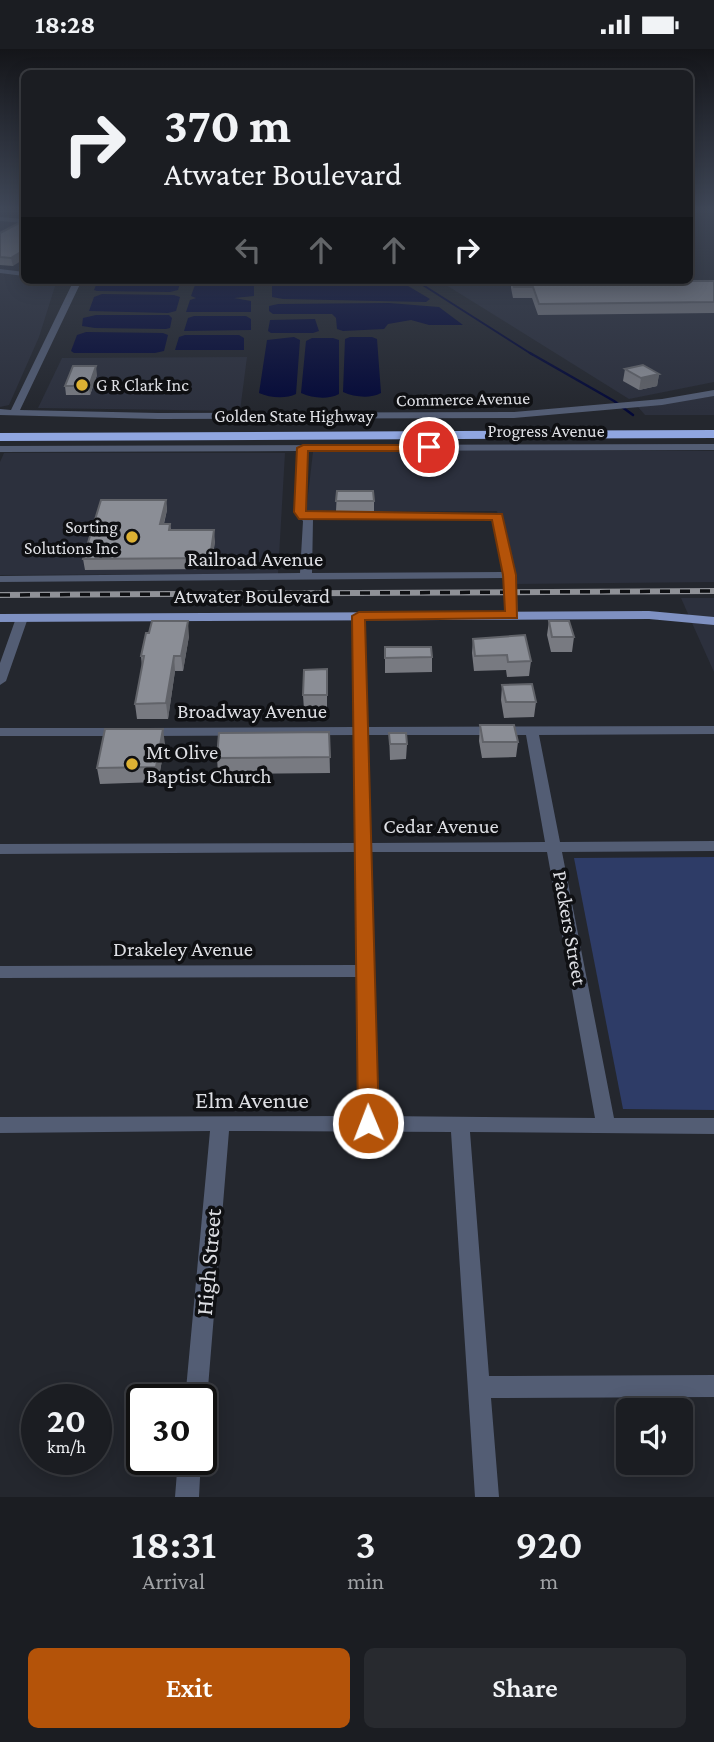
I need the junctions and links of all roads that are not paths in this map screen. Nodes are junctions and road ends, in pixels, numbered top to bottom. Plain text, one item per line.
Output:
1 (76, 284) edge
2 (714, 386) edge
3 (714, 393) edge
4 (633, 404) junction
5 (0, 412) edge
6 (14, 412) junction
7 (714, 423) edge
8 (0, 425) edge
9 (714, 434) edge
10 (0, 437) edge
11 (714, 447) edge
12 (303, 448) junction
13 (0, 449) edge
14 (304, 517) junction
15 (510, 575) junction
16 (306, 578) junction
17 (0, 579) edge
18 (512, 615) junction
19 (359, 616) junction
20 (0, 618) edge
21 (22, 618) junction
22 (714, 621) edge
23 (0, 681) edge
24 (714, 730) edge
25 (362, 731) junction
26 (532, 731) junction
27 (0, 732) edge
28 (714, 846) edge
29 (363, 847) junction
30 (555, 847) junction
31 (0, 849) edge
32 (366, 971) junction
33 (0, 972) edge
34 (220, 1123) junction
35 (368, 1123) junction
36 (460, 1124) junction
37 (0, 1125) edge
38 (606, 1126) junction
39 (714, 1126) edge
40 (197, 1384) edge
41 (714, 1386) edge
42 (479, 1387) junction
43 (189, 1475) edge
44 (187, 1497) edge
45 (487, 1497) edge

1 - 6 street
2 - 4 street, Commerce Avenue
3 - 4 street, Commerce Avenue
4 - 6 street, Commerce Avenue
5 - 6 street, Commerce Avenue
7 - 8 highway, Golden State Highway
9 - 10 highway, Golden State Highway
11 - 12 street, Progress Avenue
12 - 13 street, Progress Avenue
12 - 14 street
14 - 15 street
14 - 16 street
15 - 16 street, Railroad Avenue
15 - 18 street
16 - 17 street, Railroad Avenue
18 - 19 main road, Atwater Boulevard
18 - 22 main road, Atwater Boulevard
19 - 21 main road, Atwater Boulevard
19 - 25 street
20 - 21 main road, Atwater Boulevard
21 - 23 street
24 - 26 street, Broadway Avenue
25 - 26 street, Broadway Avenue
25 - 27 street, Broadway Avenue
25 - 29 street
26 - 30 street, Packers Street
28 - 30 street, Cedar Avenue
29 - 30 street, Cedar Avenue
29 - 31 street, Cedar Avenue
29 - 32 street
30 - 38 street, Packers Street
32 - 33 street, Drakeley Avenue
32 - 35 street
34 - 35 street, Elm Avenue
34 - 37 street, Elm Avenue
34 - 40 street, High Street
35 - 36 street, Elm Avenue
36 - 38 street, Elm Avenue
36 - 42 street
38 - 39 street, Elm Avenue
41 - 42 street
42 - 45 street
43 - 44 street

